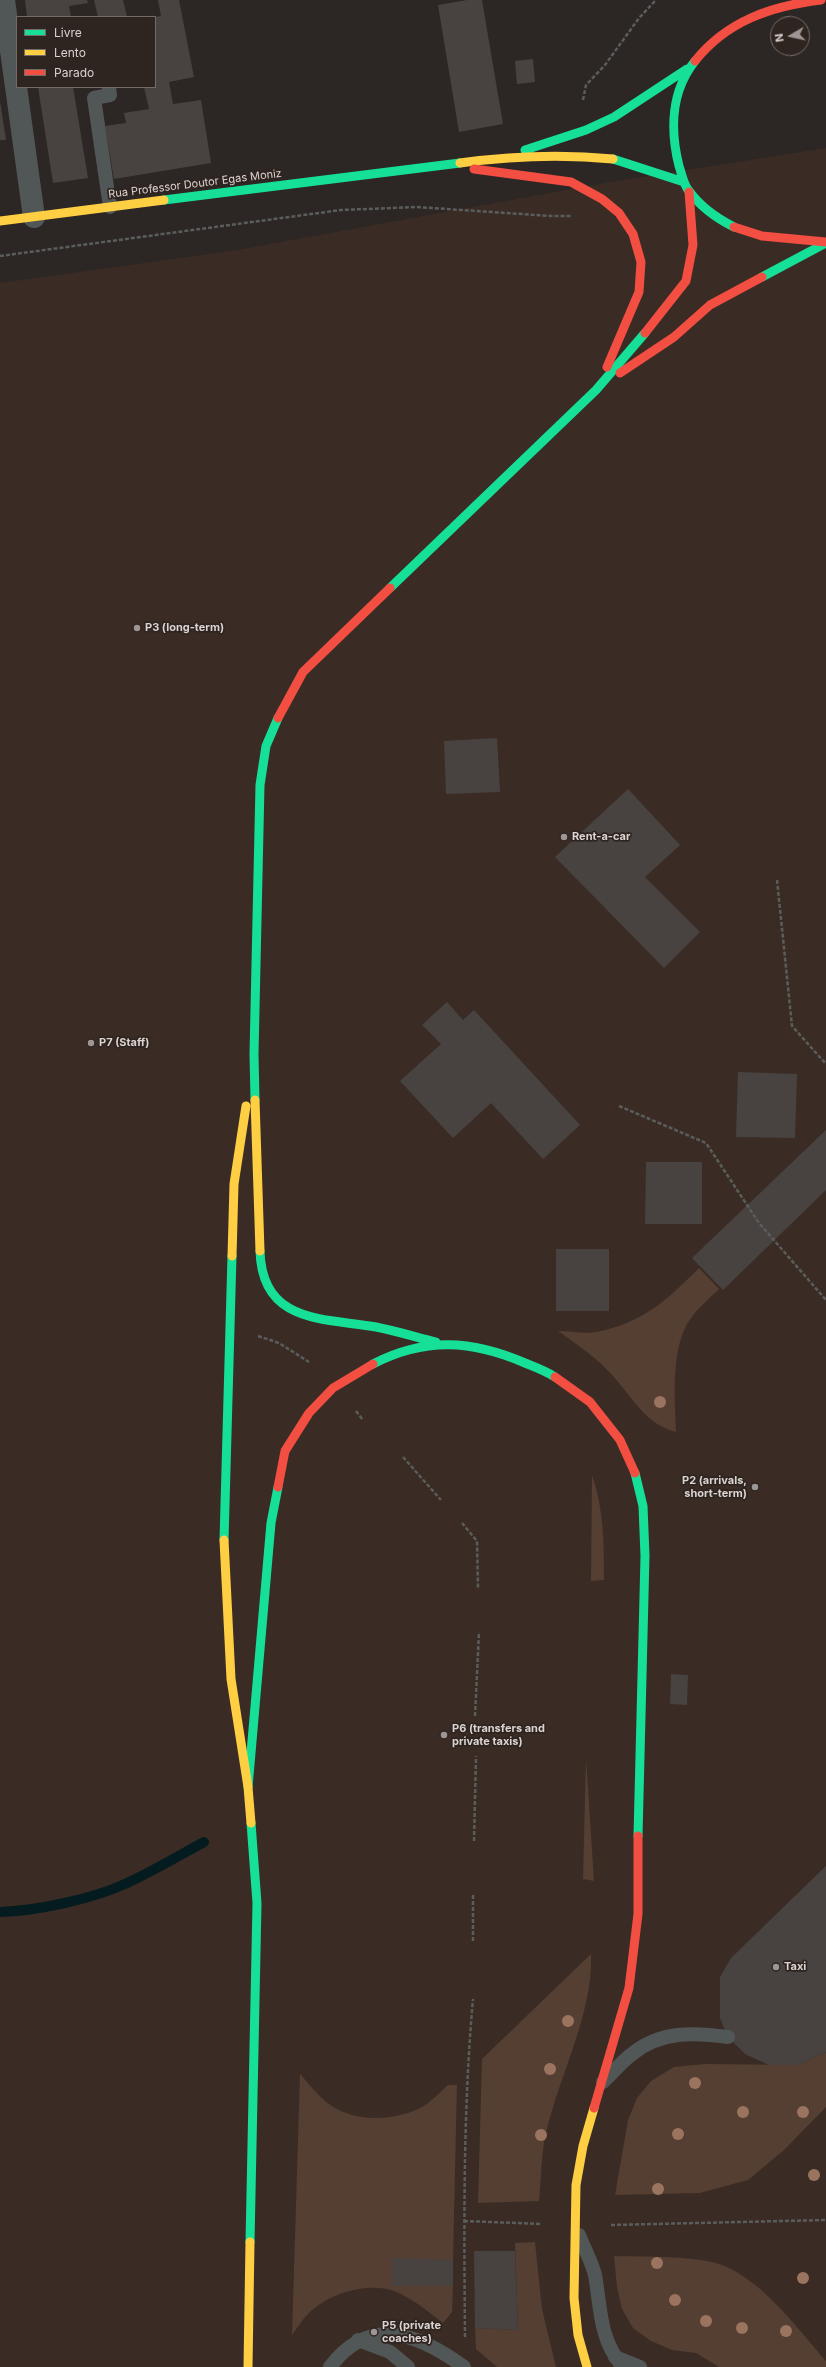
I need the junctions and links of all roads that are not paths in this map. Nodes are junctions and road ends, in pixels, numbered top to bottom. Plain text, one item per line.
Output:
1 (4, 0) edge
2 (821, 0) edge
3 (687, 69) junction
4 (16, 87) edge
5 (16, 88) edge
6 (109, 88) edge
7 (507, 157) junction
8 (445, 165) junction
9 (684, 182) junction
10 (689, 192) junction
11 (110, 207) junction
12 (34, 217) junction
13 (0, 222) edge
14 (826, 243) edge
15 (596, 390) junction
16 (254, 1054) junction
17 (443, 1344) junction
18 (248, 1787) junction
19 (728, 2037) dead end
20 (600, 2085) junction
21 (575, 2225) junction
22 (358, 2340) junction
23 (619, 2362) edge
24 (641, 2366) edge
25 (248, 2367) edge
26 (330, 2367) edge
27 (408, 2367) edge
28 (464, 2367) edge
29 (587, 2367) edge

1 - 4 street
2 - 3 street
3 - 7 street
3 - 9 street
5 - 12 street
6 - 11 lane
7 - 8 street, Rua Professor Doutor Egas Moniz
7 - 9 street
8 - 11 street, Rua Professor Doutor Egas Moniz
8 - 15 street
9 - 10 street
10 - 14 street
10 - 15 street
11 - 12 street, Rua Professor Doutor Egas Moniz
12 - 13 street, Rua Professor Doutor Egas Moniz
14 - 15 street
15 - 16 street
16 - 17 street
16 - 18 street
17 - 18 street
17 - 20 street
18 - 25 street
19 - 20 lane
20 - 21 street
21 - 23 lane
21 - 29 street
22 - 26 lane
22 - 27 lane
22 - 28 lane
23 - 24 lane

